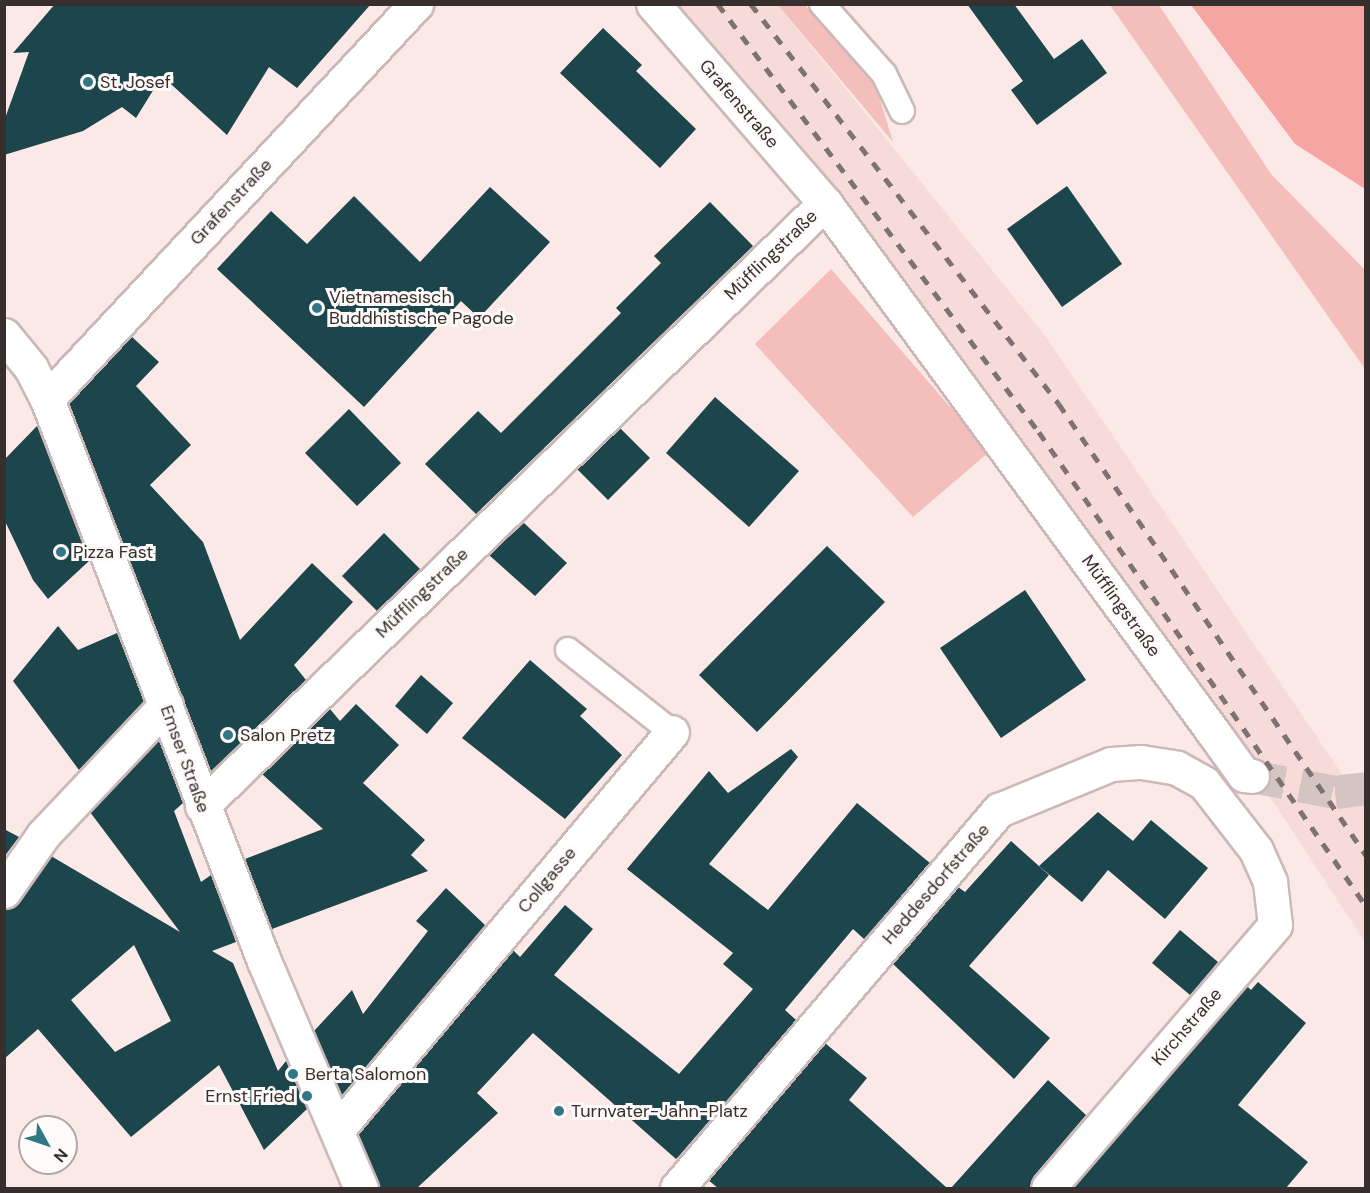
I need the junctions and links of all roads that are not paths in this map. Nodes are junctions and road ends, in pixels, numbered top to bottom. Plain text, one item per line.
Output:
1 (416, 4) edge
2 (653, 4) edge
3 (822, 4) edge
4 (902, 111) dead end
5 (825, 203) junction
6 (4, 335) edge
7 (47, 399) junction
8 (568, 650) dead end
9 (166, 705) junction
10 (672, 732) joint
11 (1252, 776) tunnel mouth
12 (202, 806) junction
13 (1256, 850) joint
14 (4, 891) edge
15 (337, 1130) junction
16 (362, 1188) edge
17 (677, 1188) edge
18 (1048, 1188) edge

1 - 7 street, Grafenstraße
2 - 5 street, Grafenstraße
3 - 4 lane
5 - 11 street, Müfflingstraße
5 - 12 street, Müfflingstraße
6 - 7 street, Emser Straße
7 - 9 street, Emser Straße
8 - 10 lane, Collgasse
9 - 12 street, Emser Straße
9 - 14 street
10 - 15 street, Collgasse
12 - 15 street, Emser Straße
13 - 17 street, Heddesdorfstraße
13 - 18 street, Kirchstraße
15 - 16 street, Emser Straße

